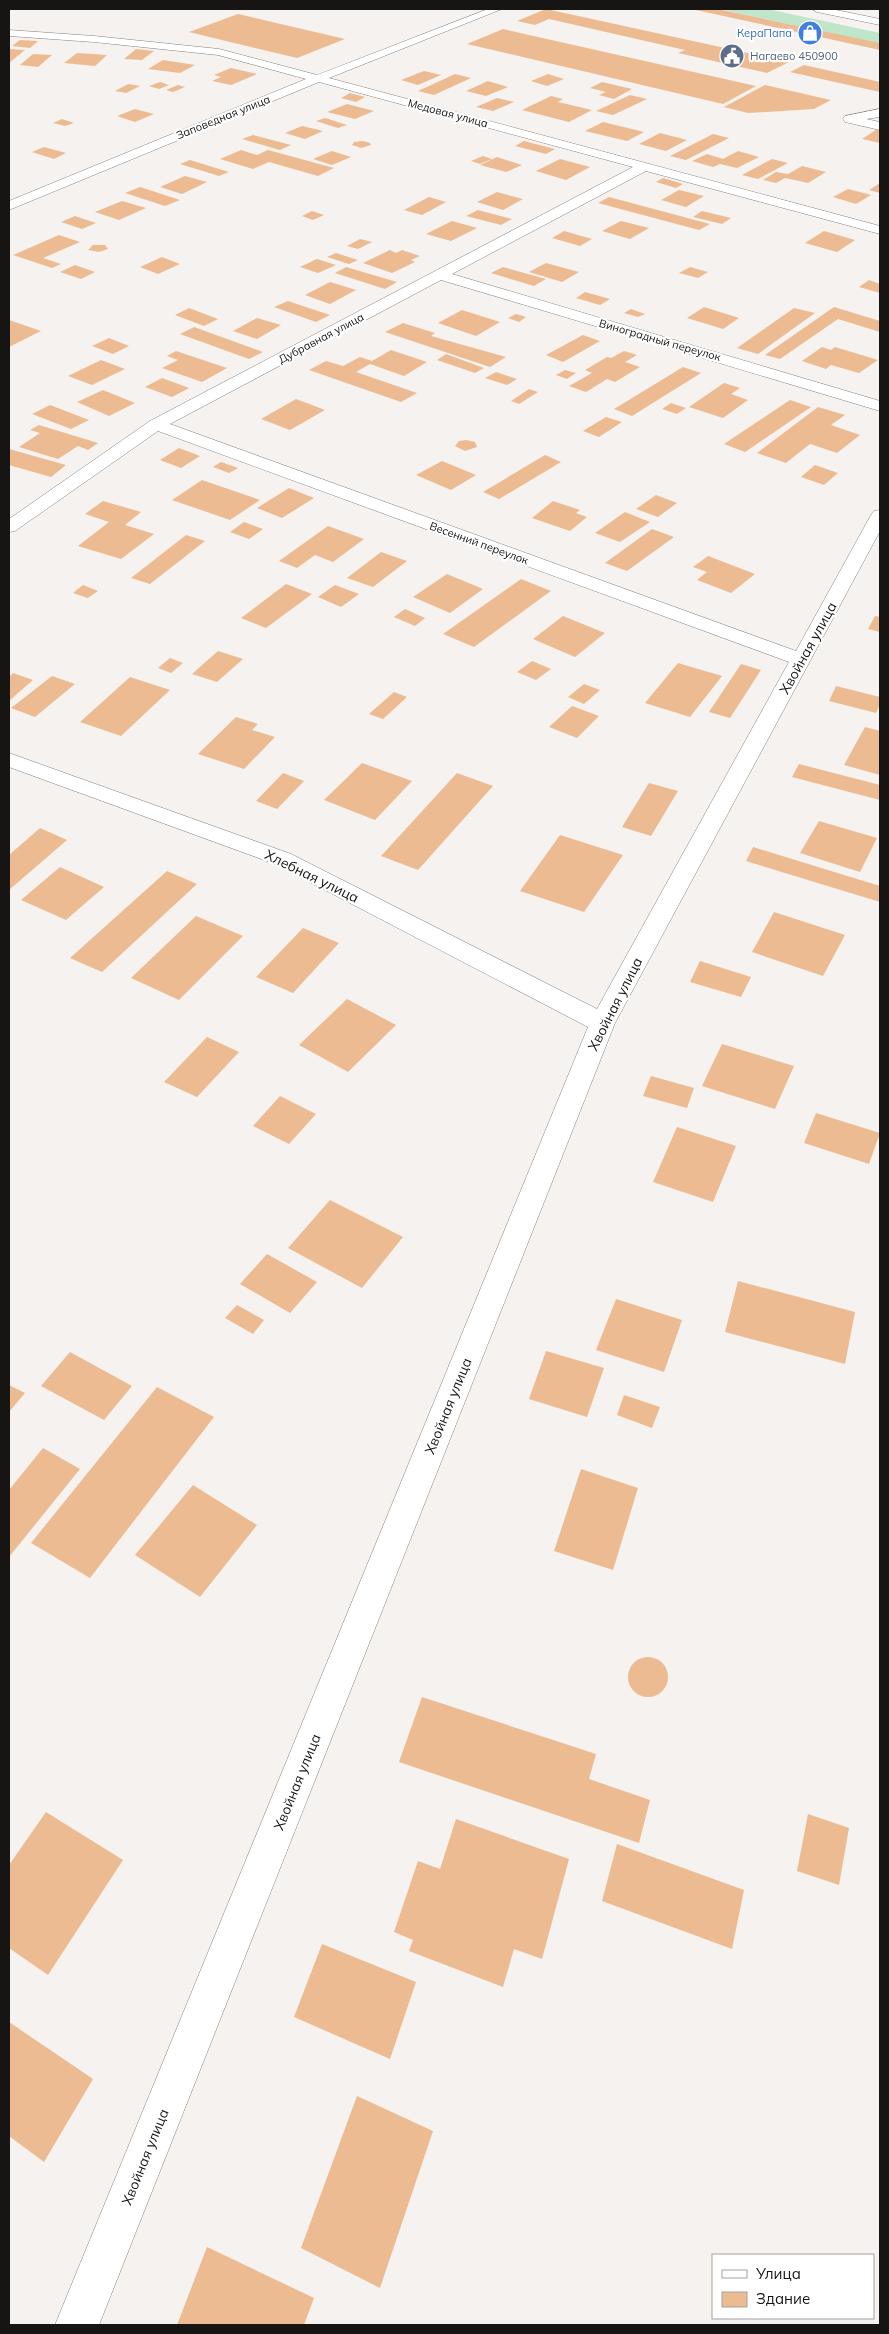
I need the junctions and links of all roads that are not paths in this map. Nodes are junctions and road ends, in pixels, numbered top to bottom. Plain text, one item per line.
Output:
1 (497, 9) edge
2 (817, 9) edge
3 (880, 22) edge
4 (9, 33) edge
5 (319, 78) junction
6 (880, 113) edge
7 (880, 126) edge
8 (645, 166) junction
9 (9, 206) edge
10 (880, 230) edge
11 (440, 275) junction
12 (880, 406) edge
13 (156, 425) junction
14 (880, 515) edge
15 (9, 528) edge
16 (802, 660) junction
17 (9, 760) edge
18 (602, 1023) junction
19 (77, 2325) edge

1 - 5 street, Заповедная улица
2 - 3 street
4 - 5 street, Медовая улица
5 - 8 street, Медовая улица
5 - 9 street, Заповедная улица
6 - 7 street
8 - 10 street, Медовая улица
8 - 11 street, Дубравная улица
11 - 12 street, Виноградный переулок
11 - 13 street, Дубравная улица
13 - 15 street, Дубравная улица
13 - 16 street, Весенний переулок
14 - 16 street, Хвойная улица
16 - 18 street, Хвойная улица
17 - 18 street, Хлебная улица
18 - 19 street, Хвойная улица

